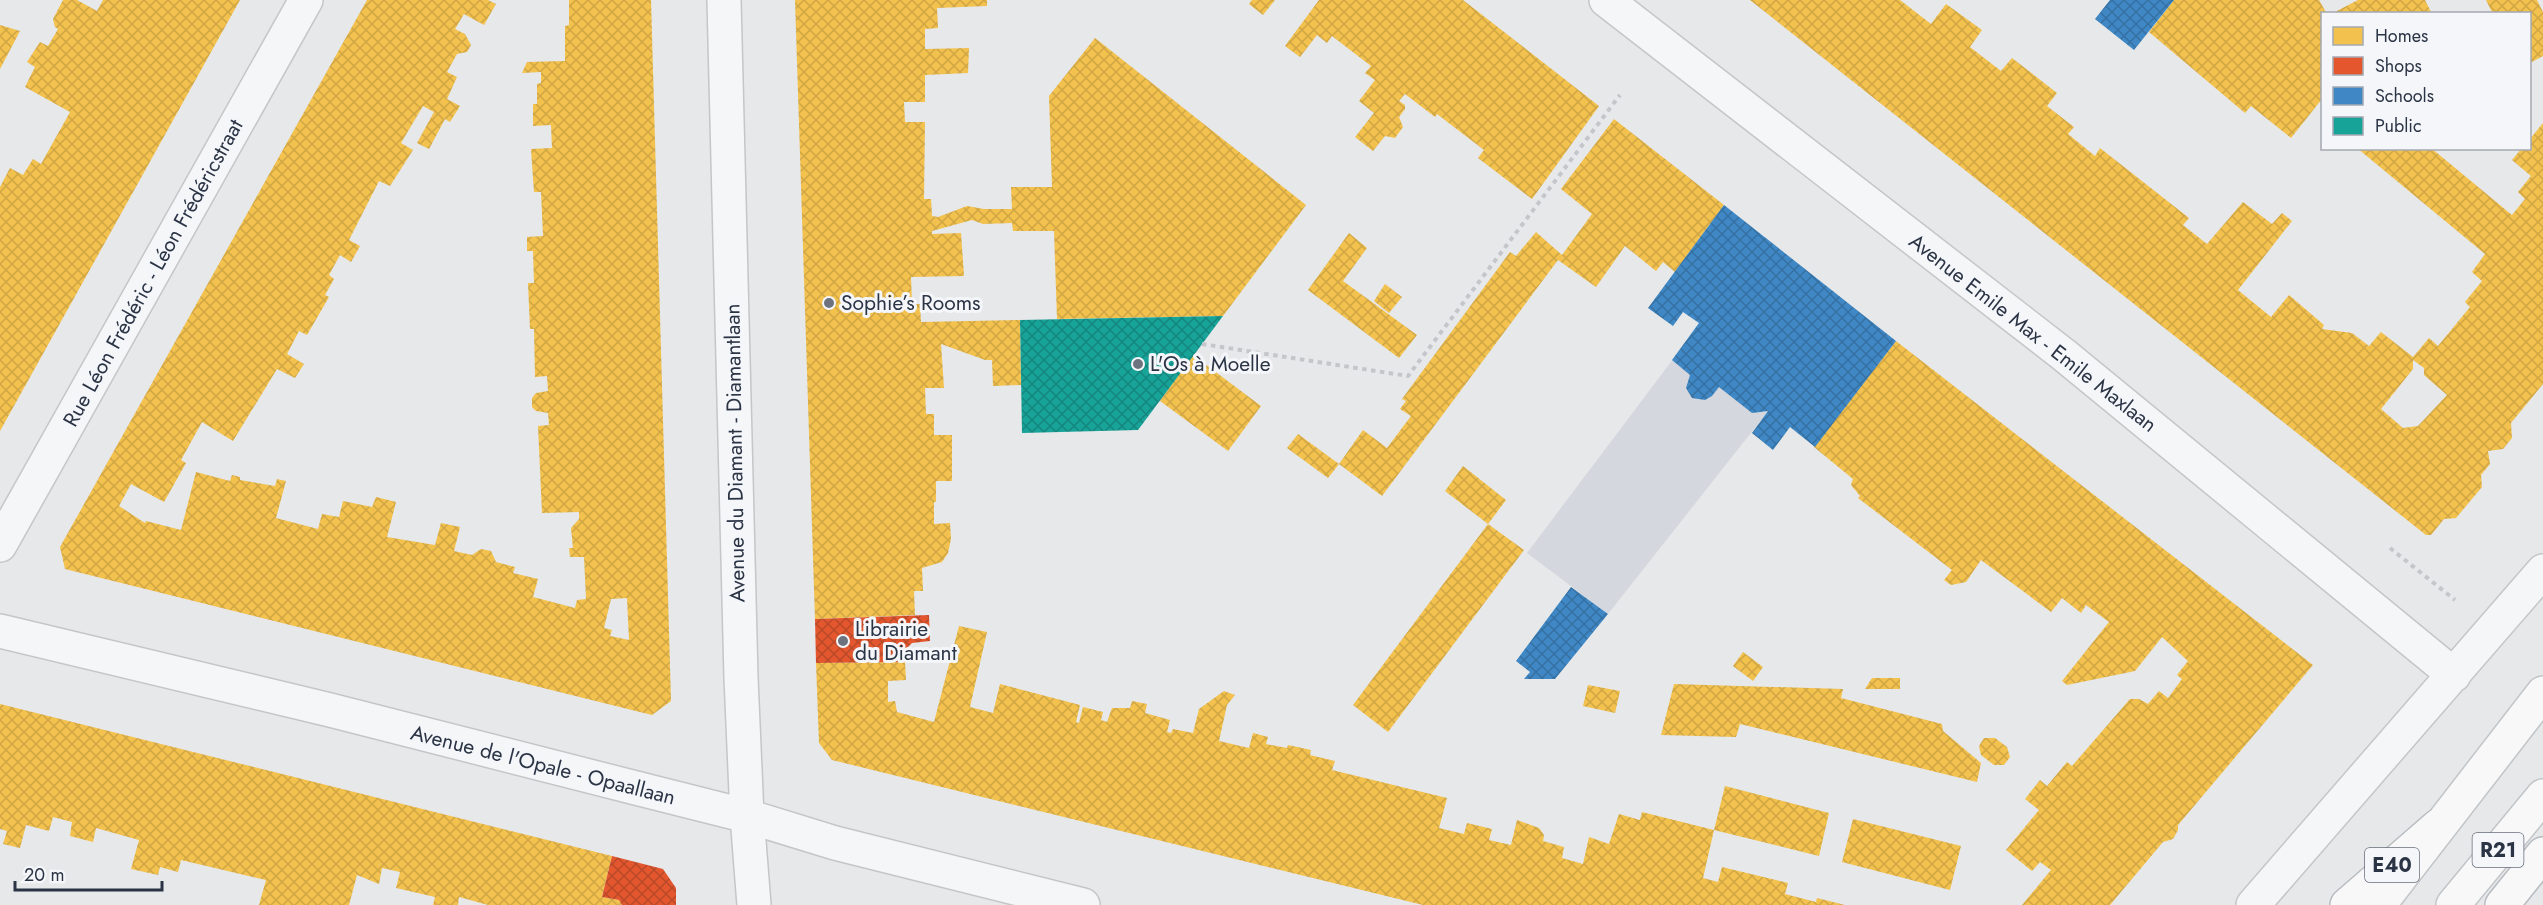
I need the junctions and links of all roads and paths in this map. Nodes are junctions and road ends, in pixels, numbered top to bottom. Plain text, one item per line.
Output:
1 (306, 0) edge
2 (724, 0) edge
3 (1606, 0) edge
4 (1620, 95) dead end
5 (1202, 344) dead end
6 (0, 545) edge
7 (2390, 548) dead end
8 (2543, 571) edge
9 (2456, 600) dead end
10 (0, 631) edge
11 (2454, 675) junction
12 (2543, 693) edge
13 (2543, 796) edge
14 (747, 816) junction
15 (2438, 826) junction
16 (2543, 854) edge
17 (754, 905) edge
18 (1083, 905) edge
19 (2253, 905) edge
20 (2347, 905) edge
21 (2379, 905) edge
22 (2453, 905) edge
23 (2502, 905) edge

1 - 6 street, Rue Léon Frédéric - Léon Frédéricstraat
2 - 14 street, Avenue du Diamant - Diamantlaan
3 - 11 street, Avenue Emile Max - Emile Maxlaan
4 - 5 path
7 - 9 path
8 - 11 street
10 - 14 street, Avenue de l'Opale - Opaallaan
11 - 19 street
12 - 15 main road
13 - 22 main road, R21
14 - 17 street, Avenue du Diamant - Diamantlaan
14 - 18 street, Avenue de l'Opale - Opaallaan
15 - 20 main road, E40
15 - 21 main road
16 - 23 main road

